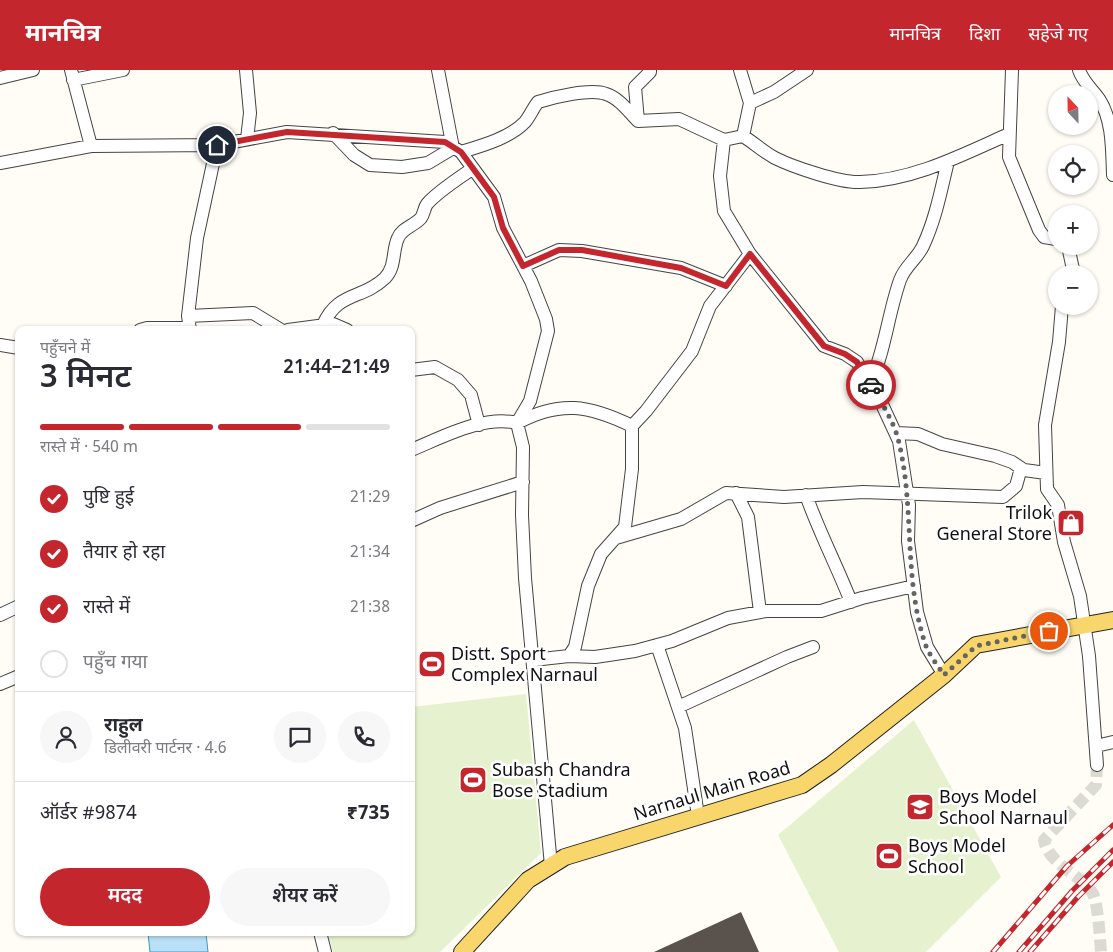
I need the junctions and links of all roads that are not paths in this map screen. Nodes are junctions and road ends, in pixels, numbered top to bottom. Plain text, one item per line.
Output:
1 (33, 70) edge
2 (123, 70) edge
3 (246, 70) edge
4 (438, 70) edge
5 (650, 70) edge
6 (740, 70) edge
7 (807, 70) edge
8 (1012, 70) edge
9 (1079, 70) edge
10 (72, 75) edge
11 (0, 78) edge
12 (750, 103) junction
13 (638, 121) junction
14 (1111, 123) edge
15 (333, 133) junction
16 (1009, 134) junction
17 (743, 136) junction
18 (247, 139) junction
19 (724, 140) junction
20 (217, 145) junction
21 (92, 146) junction
22 (457, 150) junction
23 (948, 161) junction
24 (0, 164) edge
25 (472, 168) junction
26 (1113, 175) edge
27 (1048, 237) edge
28 (750, 254) junction
29 (523, 266) junction
30 (726, 286) junction
31 (1061, 315) edge
32 (189, 325) edge
33 (323, 325) junction
34 (274, 326) edge
35 (316, 326) edge
36 (338, 326) edge
37 (0, 345) edge
38 (15, 347) edge
39 (415, 369) edge
40 (870, 384) junction
41 (517, 423) junction
42 (479, 425) junction
43 (632, 426) junction
44 (896, 434) junction
45 (415, 449) edge
46 (1021, 468) junction
47 (1046, 473) junction
48 (523, 482) junction
49 (736, 493) junction
50 (806, 495) junction
51 (908, 495) junction
52 (415, 519) edge
53 (616, 538) junction
54 (914, 586) junction
55 (851, 602) junction
56 (15, 608) edge
57 (760, 612) junction
58 (0, 615) edge
59 (1113, 620) edge
60 (1086, 624) junction
61 (657, 645) junction
62 (813, 647) dead end
63 (568, 656) junction
64 (533, 660) junction
65 (944, 675) junction
66 (15, 678) edge
67 (0, 684) edge
68 (678, 707) junction
69 (1113, 742) edge
70 (1096, 746) junction
71 (1097, 766) tunnel mouth
72 (698, 816) junction
73 (551, 866) junction
74 (321, 936) edge
75 (469, 949) edge
76 (325, 952) edge

1 - 11 street
2 - 10 street
3 - 18 street
4 - 22 street
5 - 13 street
6 - 12 street
7 - 12 street
8 - 16 street
9 - 14 street
10 - 21 street
12 - 17 street
13 - 19 street
13 - 22 street
14 - 26 street
15 - 18 street
15 - 22 street
15 - 22 street
16 - 23 street
16 - 27 street
17 - 19 street
17 - 23 street
18 - 20 street
19 - 28 street
20 - 21 street
20 - 32 street
21 - 24 street
22 - 25 street
23 - 40 street
25 - 29 street
25 - 33 street
28 - 30 street
28 - 40 street
29 - 30 street
29 - 41 street
30 - 43 street
31 - 47 street
32 - 34 street
33 - 35 street
33 - 36 street
37 - 38 street
39 - 42 street
40 - 44 street
41 - 42 street
41 - 43 street
41 - 48 street
42 - 45 street
43 - 53 street
44 - 46 street
44 - 51 street
46 - 47 street
46 - 51 street
47 - 60 street
48 - 52 street
48 - 64 street
49 - 50 street
49 - 53 street
49 - 57 street
50 - 51 street
50 - 55 street
51 - 54 street
53 - 63 street
54 - 55 street
54 - 65 street
55 - 57 street
56 - 58 street
57 - 61 street
59 - 60 main road, Narnaul Main Road
60 - 65 main road, Narnaul Main Road
60 - 70 street
61 - 63 street
61 - 68 street
62 - 68 street
63 - 64 street
64 - 73 street
65 - 72 main road, Narnaul Main Road
66 - 67 street
68 - 72 street
69 - 70 street
70 - 71 street
72 - 73 main road, Narnaul Main Road
73 - 75 main road, Narnaul Main Road
74 - 76 street

